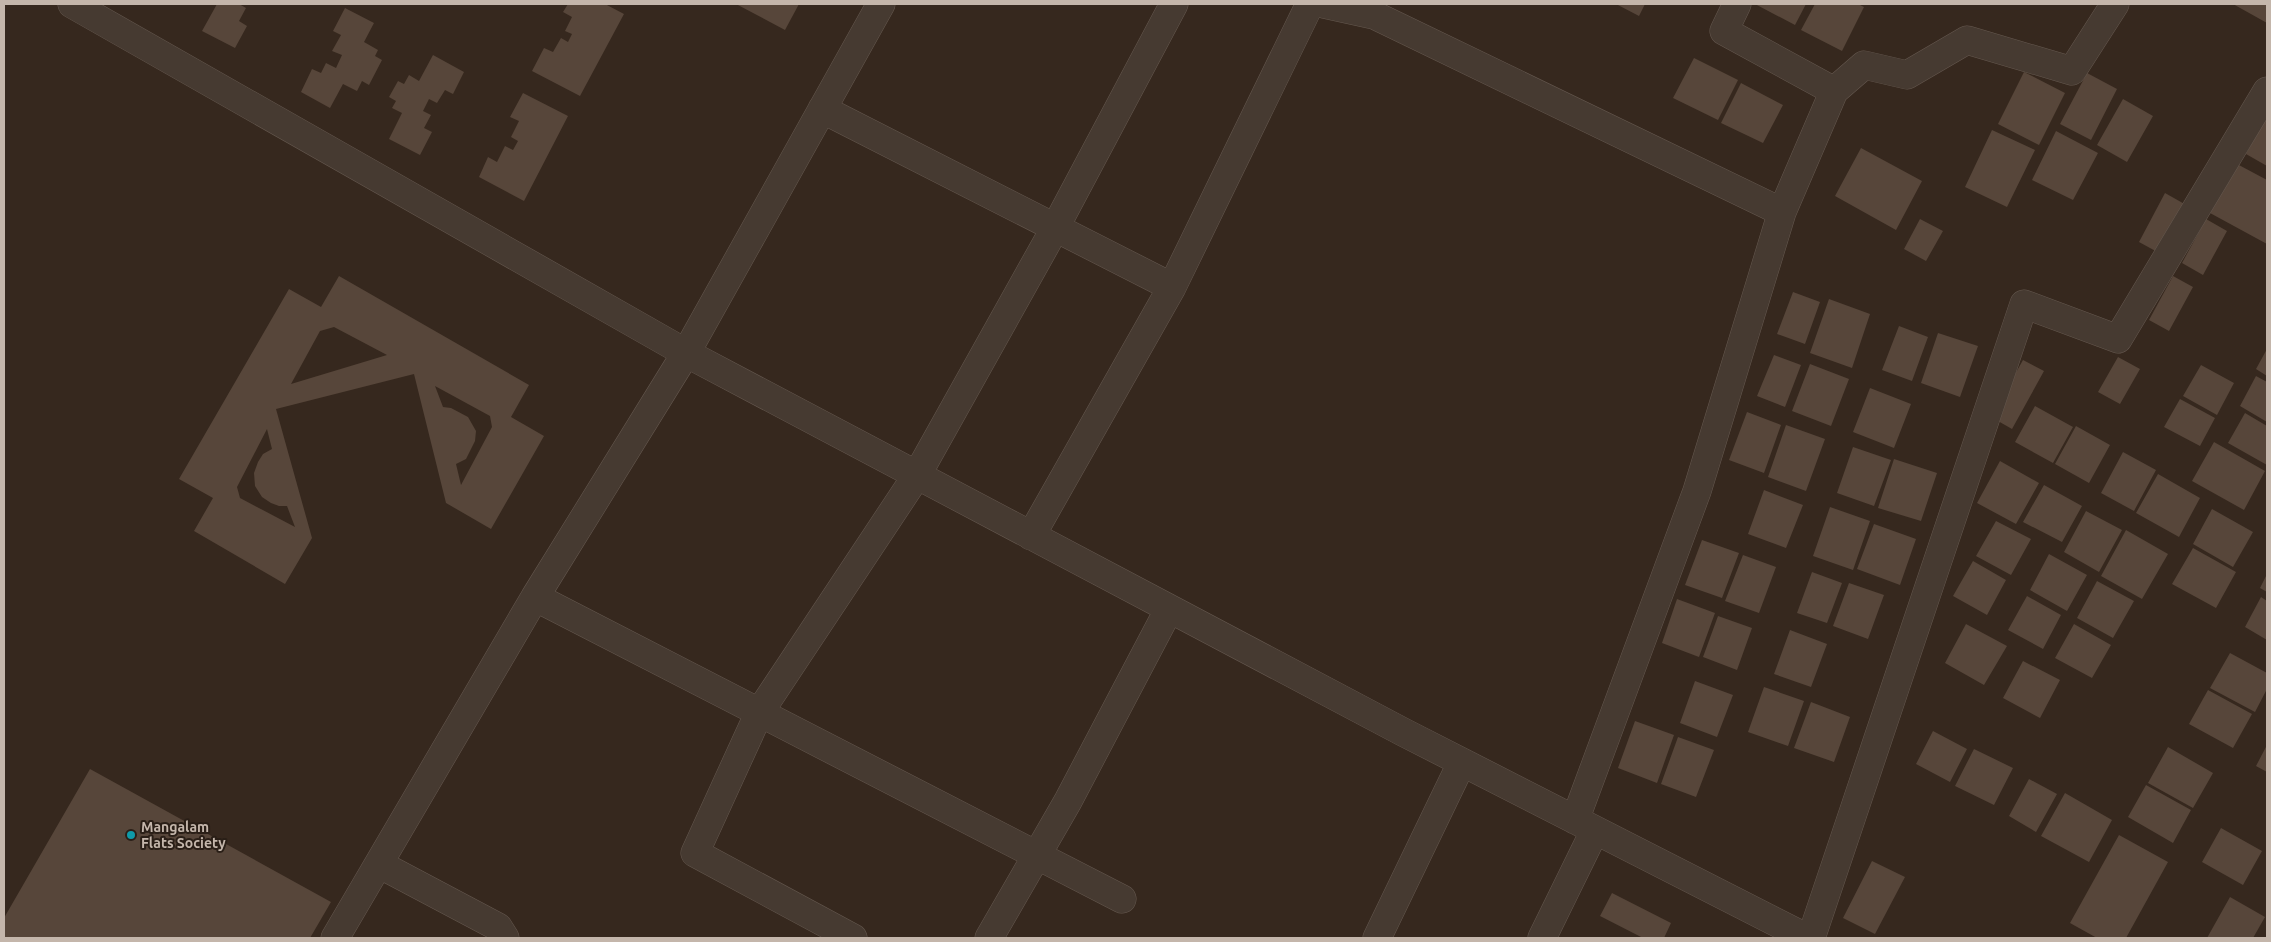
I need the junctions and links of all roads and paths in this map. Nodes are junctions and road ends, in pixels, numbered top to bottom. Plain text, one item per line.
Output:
1 (72, 4) edge
2 (881, 4) edge
3 (1174, 4) edge
4 (1310, 4) edge
5 (1324, 4) edge
6 (1738, 4) edge
7 (2115, 4) edge
8 (1834, 91) junction
9 (2267, 91) edge
10 (822, 109) junction
11 (1782, 212) junction
12 (1055, 228) junction
13 (1172, 287) junction
14 (686, 354) junction
15 (917, 475) junction
16 (1031, 536) junction
17 (535, 597) junction
18 (1169, 609) junction
19 (759, 713) junction
20 (1462, 762) junction
21 (1585, 825) junction
22 (1035, 857) junction
23 (379, 864) junction
24 (1122, 899) dead end
25 (334, 938) edge
26 (505, 938) edge
27 (853, 938) edge
28 (989, 938) edge
29 (1377, 938) edge
30 (1542, 938) edge
31 (1809, 938) edge

1 - 14 street
2 - 10 street
3 - 12 street
4 - 13 street
5 - 11 street
6 - 8 street
7 - 8 street
8 - 11 street
9 - 31 street
10 - 12 street
10 - 14 street
11 - 21 street
12 - 13 street
12 - 15 street
13 - 16 street
14 - 15 street
14 - 17 street
15 - 16 street
15 - 19 street
16 - 18 street
17 - 19 street
17 - 23 street
18 - 20 street
18 - 22 street
19 - 22 street
19 - 27 street
20 - 21 street
20 - 29 street
21 - 30 street
21 - 31 street
22 - 24 street
22 - 28 street
23 - 25 street
23 - 26 street

